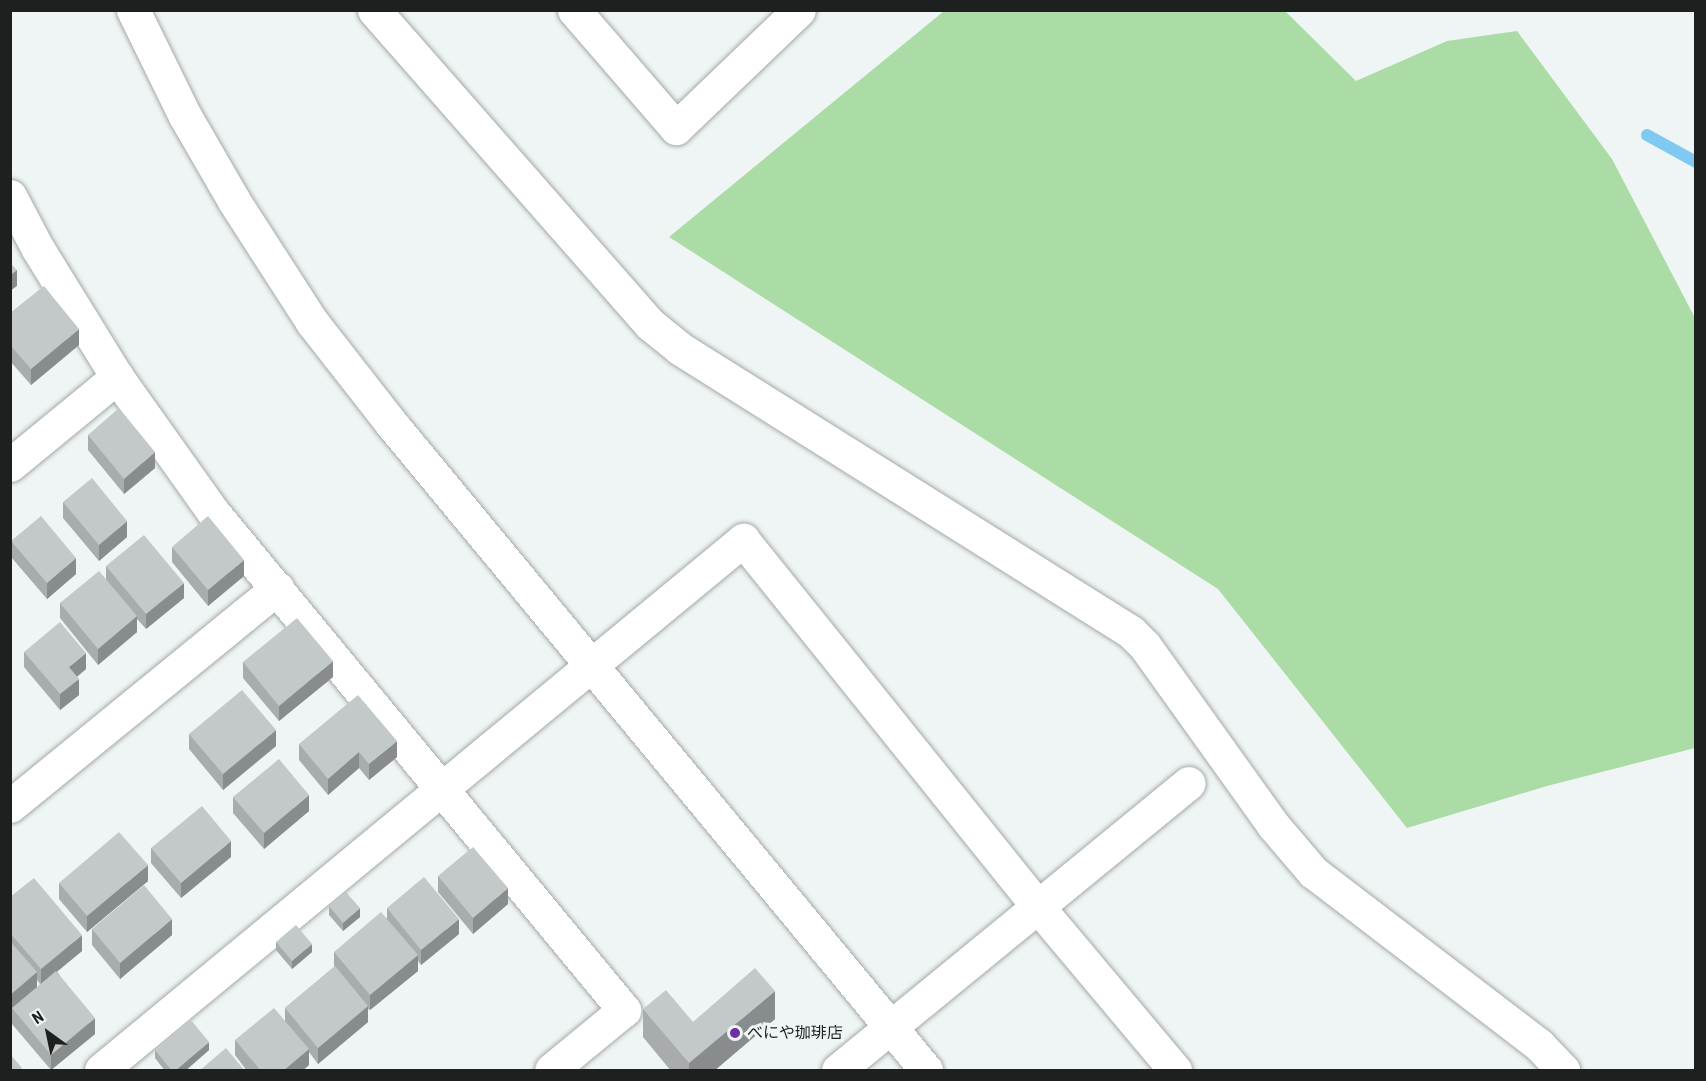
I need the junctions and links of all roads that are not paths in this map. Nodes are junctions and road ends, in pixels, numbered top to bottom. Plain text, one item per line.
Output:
1 (133, 10) edge
2 (374, 10) edge
3 (574, 10) edge
4 (799, 10) edge
5 (10, 196) edge
6 (117, 377) junction
7 (10, 465) edge
8 (277, 588) junction
9 (593, 666) junction
10 (1189, 783) dead end
11 (442, 791) junction
12 (10, 806) edge
13 (1039, 908) junction
14 (891, 1027) junction
15 (101, 1071) edge
16 (551, 1071) edge
17 (838, 1071) edge
18 (926, 1071) edge
19 (1175, 1071) edge
20 (1563, 1071) edge

1 - 9 street
2 - 20 street
3 - 4 street
5 - 6 street
6 - 7 street
6 - 8 street
8 - 11 street
8 - 12 street
9 - 11 street
9 - 13 street
9 - 14 street
10 - 13 street
11 - 15 street
11 - 16 street
13 - 14 street
13 - 19 street
14 - 17 street
14 - 18 street

